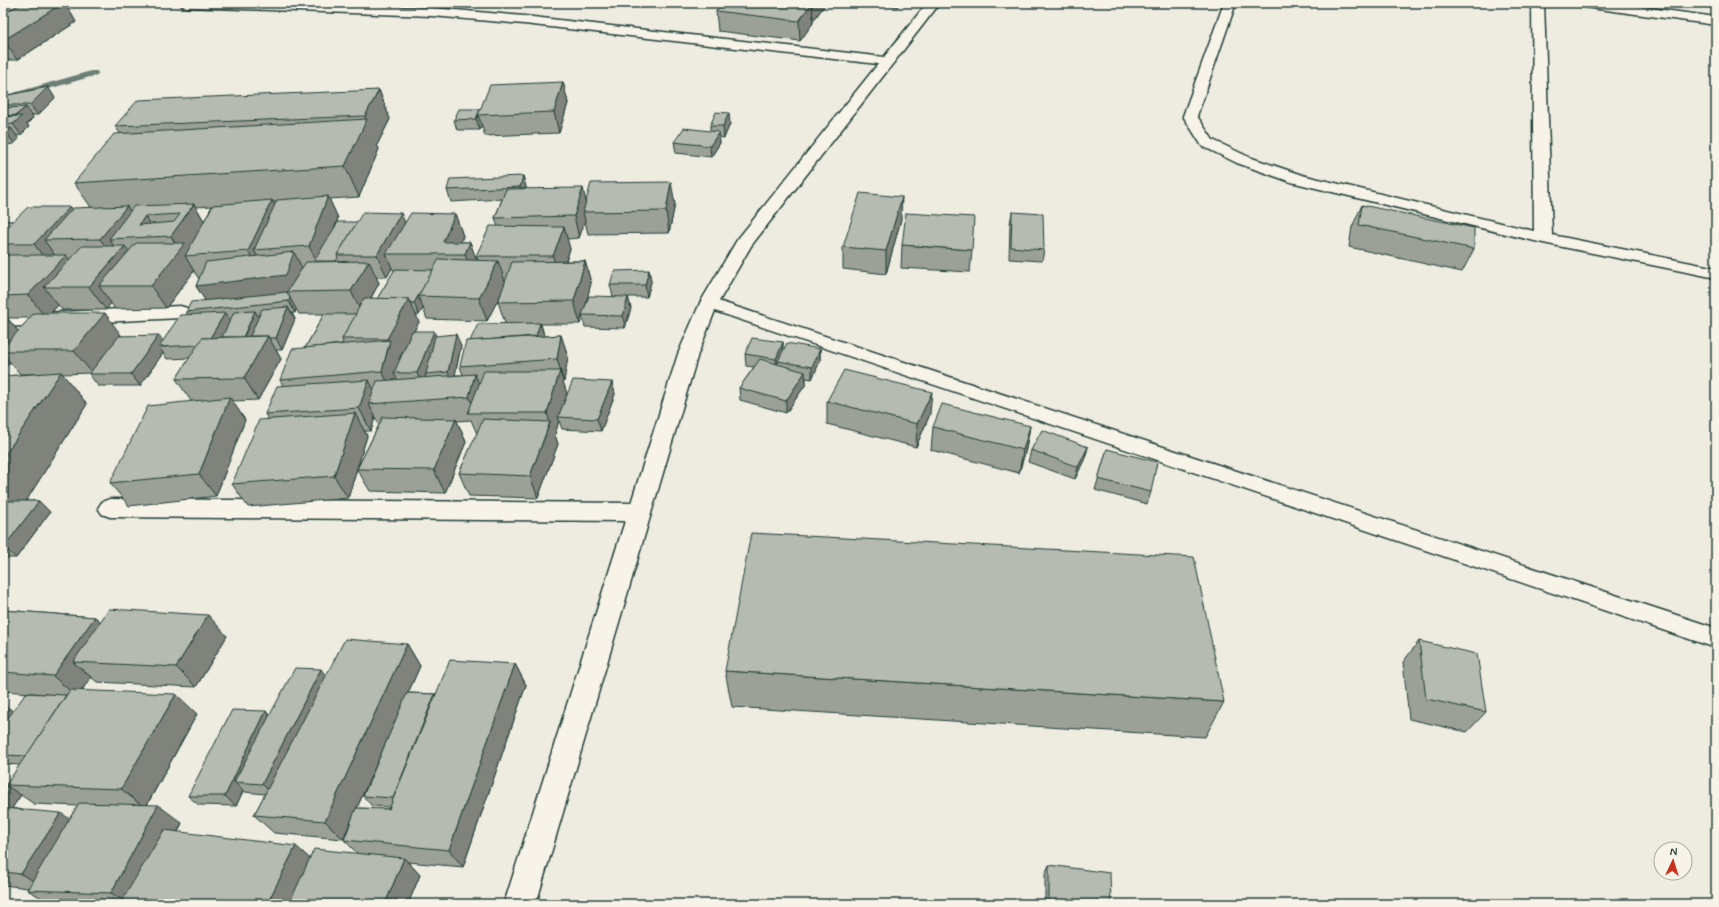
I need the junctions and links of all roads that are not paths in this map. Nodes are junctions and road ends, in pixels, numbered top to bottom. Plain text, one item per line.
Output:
1 (186, 3) edge
2 (934, 3) edge
3 (1230, 3) edge
4 (1538, 3) edge
5 (1584, 3) edge
6 (1716, 21) edge
7 (887, 62) junction
8 (1543, 238) junction
9 (1716, 273) edge
10 (709, 303) junction
11 (180, 312) dead end
12 (3, 321) edge
13 (250, 487) edge
14 (110, 508) dead end
15 (241, 509) junction
16 (639, 512) junction
17 (1716, 638) edge
18 (520, 904) edge

1 - 7 street
2 - 7 street
3 - 8 street
4 - 8 street
5 - 6 street
7 - 10 street
8 - 9 street
10 - 16 street
10 - 17 lane
11 - 12 street
13 - 15 street
14 - 15 street
15 - 16 street
16 - 18 street

